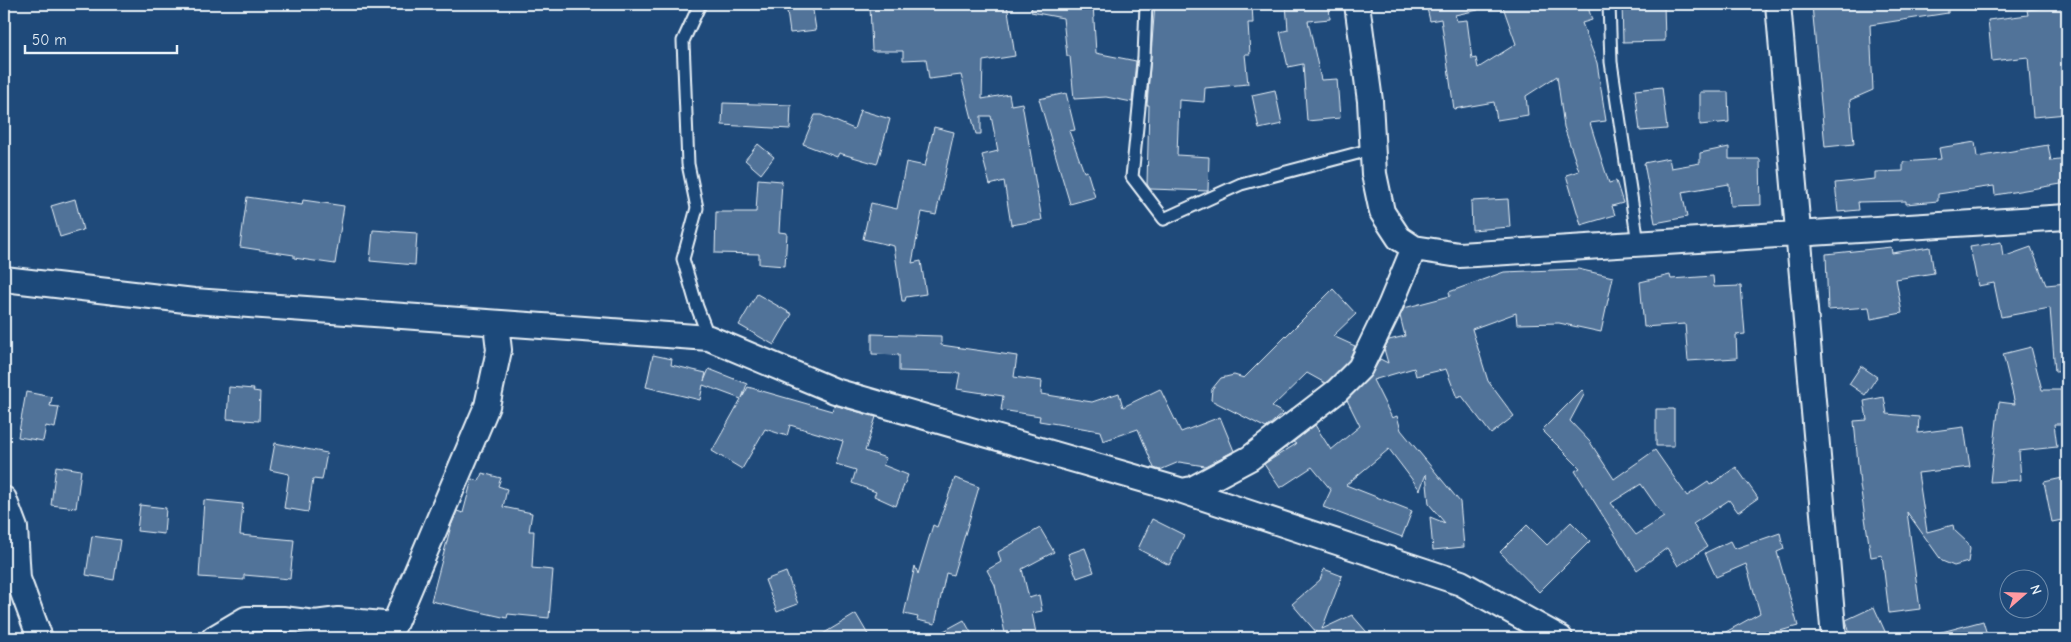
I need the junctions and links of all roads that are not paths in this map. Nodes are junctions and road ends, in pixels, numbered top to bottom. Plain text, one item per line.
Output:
1 (700, 4) edge
2 (1146, 4) edge
3 (1358, 4) edge
4 (1610, 4) edge
5 (1778, 4) edge
6 (1373, 149) junction
7 (2067, 217) edge
8 (1798, 232) junction
9 (1638, 243) junction
10 (1414, 248) junction
11 (4, 279) edge
12 (496, 324) junction
13 (709, 338) junction
14 (1183, 491) junction
15 (4, 499) edge
16 (399, 632) edge
17 (40, 638) edge
18 (214, 638) edge
19 (1560, 638) edge
20 (1834, 638) edge

1 - 13 lane
2 - 6 lane
3 - 6 street
4 - 9 lane
5 - 8 street
6 - 10 street
7 - 8 street
8 - 9 street
8 - 20 street
9 - 10 street
10 - 14 street
11 - 12 street
12 - 13 street
12 - 16 street
13 - 14 street
14 - 19 street
15 - 17 street
16 - 18 street

